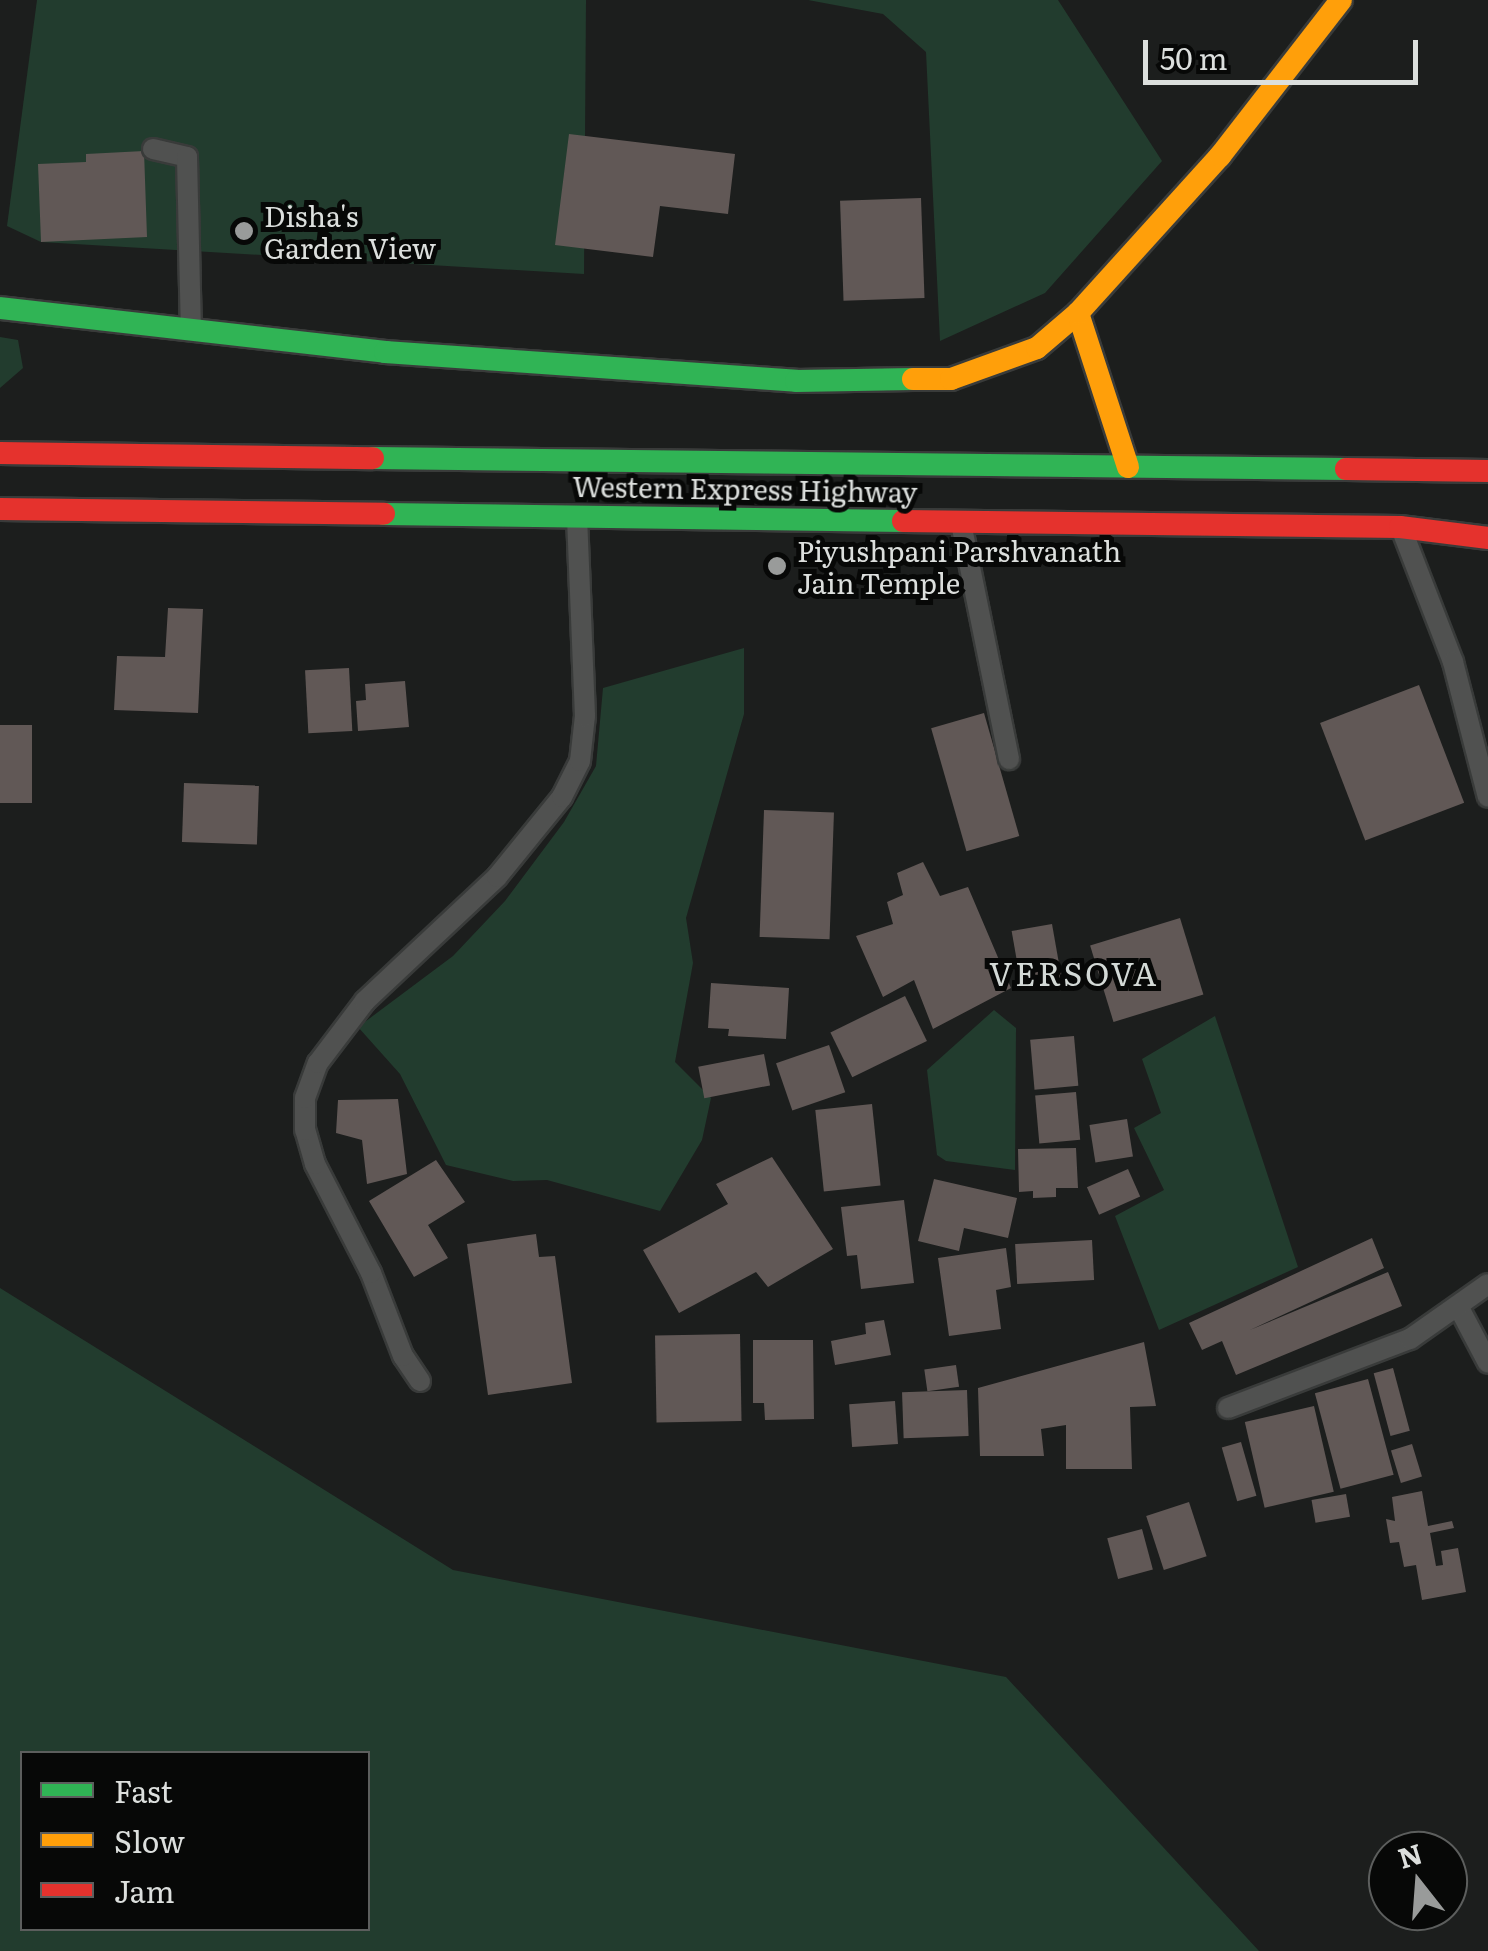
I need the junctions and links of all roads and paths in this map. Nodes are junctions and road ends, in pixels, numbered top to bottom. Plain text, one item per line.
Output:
1 (1308, 0) edge
2 (1336, 5) edge
3 (153, 149) dead end
4 (0, 308) edge
5 (1078, 313) junction
6 (191, 331) junction
7 (0, 452) edge
8 (1128, 467) junction
9 (1488, 471) edge
10 (0, 509) edge
11 (577, 516) junction
12 (961, 521) junction
13 (1400, 527) junction
14 (1488, 538) edge
15 (1009, 759) dead end
16 (1488, 797) edge
17 (1488, 1284) edge
18 (1458, 1306) junction
19 (1488, 1362) edge
20 (420, 1381) dead end
21 (1228, 1408) dead end

1 - 2 lane
2 - 5 main road
3 - 6 lane
4 - 6 main road
5 - 6 main road
5 - 8 main road
7 - 8 main road, Western Express Highway
8 - 9 main road, Western Express Highway
10 - 11 main road, Western Express Highway
11 - 12 main road, Western Express Highway
11 - 20 lane
12 - 13 main road, Western Express Highway
12 - 15 lane
13 - 14 main road, Western Express Highway
13 - 16 lane
17 - 18 lane
18 - 19 lane
18 - 21 lane

